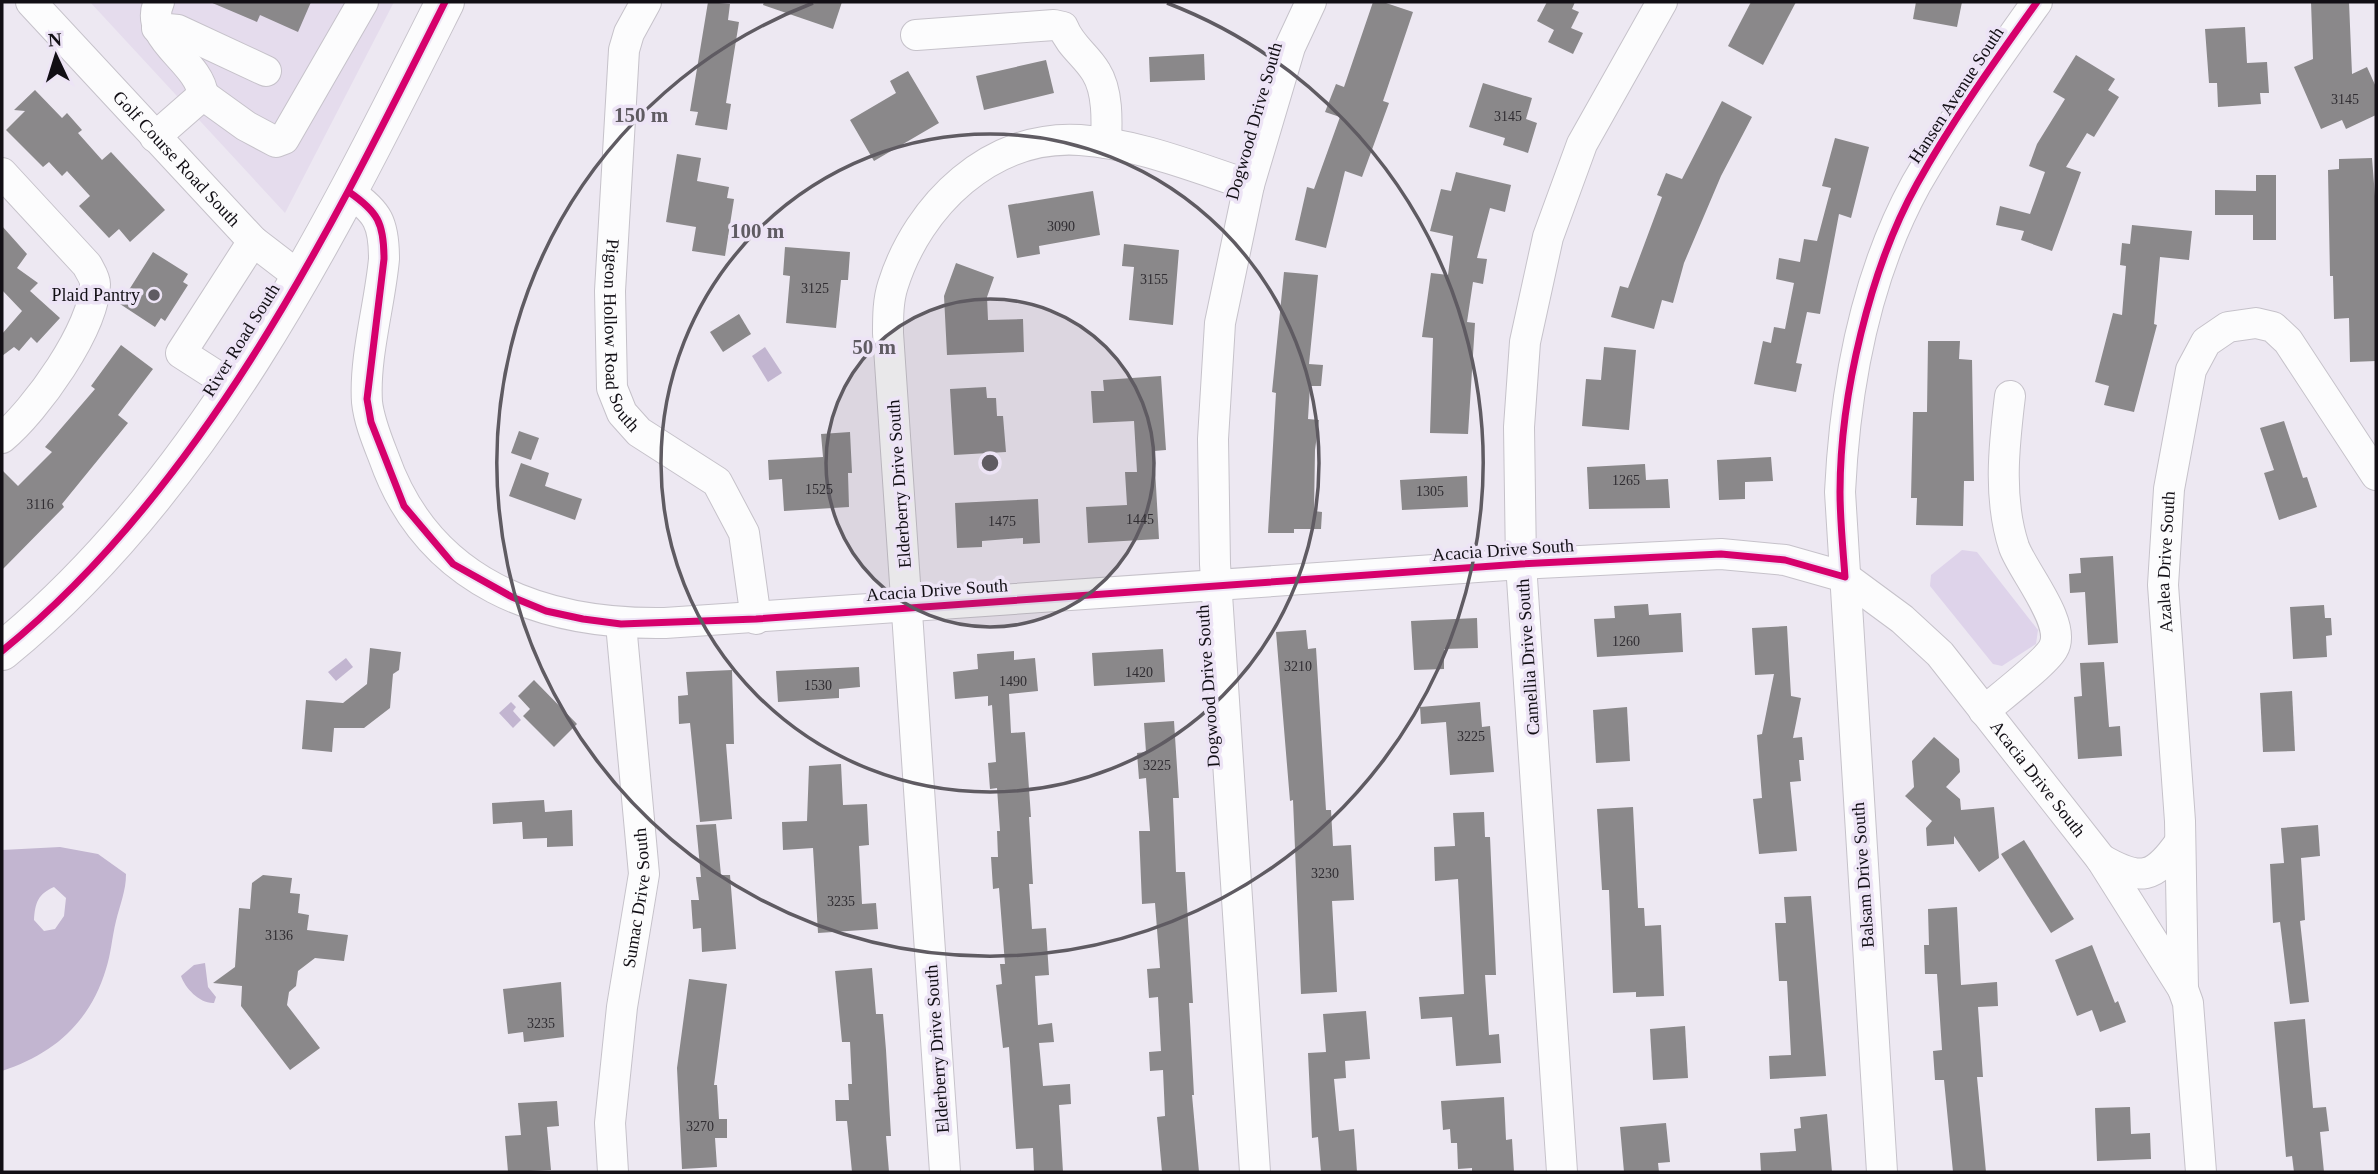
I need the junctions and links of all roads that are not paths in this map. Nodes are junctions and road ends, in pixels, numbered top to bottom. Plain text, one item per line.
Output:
1 (31, 2) edge
2 (363, 2) edge
3 (445, 2) edge
4 (646, 2) edge
5 (1311, 2) edge
6 (1662, 2) edge
7 (2037, 2) edge
8 (1049, 13) edge
9 (158, 15) edge
10 (916, 35) dead end
11 (266, 71) dead end
12 (203, 95) junction
13 (155, 136) junction
14 (1106, 143) junction
15 (2, 173) edge
16 (1249, 185) junction
17 (349, 192) junction
18 (253, 241) junction
19 (300, 276) junction
20 (233, 387) junction
21 (2010, 397) dead end
22 (2, 438) edge
23 (2376, 475) edge
24 (1521, 564) junction
25 (1845, 577) junction
26 (1217, 585) junction
27 (908, 608) junction
28 (756, 619) junction
29 (621, 624) junction
30 (2, 652) edge
31 (1984, 711) junction
32 (2180, 842) junction
33 (2101, 859) junction
34 (2183, 989) junction
35 (613, 1172) edge
36 (945, 1172) edge
37 (1255, 1172) edge
38 (1562, 1172) edge
39 (1882, 1172) edge
40 (2201, 1172) edge

1 - 13 street, Golf Course Road South
2 - 12 street
3 - 17 main road, River Road South
4 - 28 street, Pigeon Hollow Road South
5 - 16 street, Dogwood Drive South
6 - 24 street, Camellia Drive South
7 - 25 street, Hansen Avenue South
8 - 10 street
8 - 14 street
9 - 11 street
9 - 12 street
12 - 13 street
13 - 18 street, Golf Course Road South
14 - 16 street, Elderberry Drive South
14 - 27 street, Elderberry Drive South
15 - 22 street
16 - 26 street, Dogwood Drive South
17 - 19 main road, River Road South
17 - 29 street, Acacia Drive South
18 - 19 street, Golf Course Road South
18 - 20 street
19 - 20 main road, River Road South
20 - 30 main road, River Road South
21 - 31 street
23 - 32 street, Azalea Drive South
24 - 25 street, Acacia Drive South
24 - 26 street, Acacia Drive South
24 - 38 street, Camellia Drive South
25 - 31 street, Acacia Drive South
25 - 39 street, Balsam Drive South
26 - 27 street, Acacia Drive South
26 - 37 street, Dogwood Drive South
27 - 28 street, Acacia Drive South
27 - 36 street, Elderberry Drive South
28 - 29 street, Acacia Drive South
29 - 35 street, Sumac Drive South
31 - 33 street, Acacia Drive South
32 - 33 street
32 - 34 street, Azalea Drive South
33 - 34 street, Acacia Drive South
34 - 40 street, Azalea Drive South

